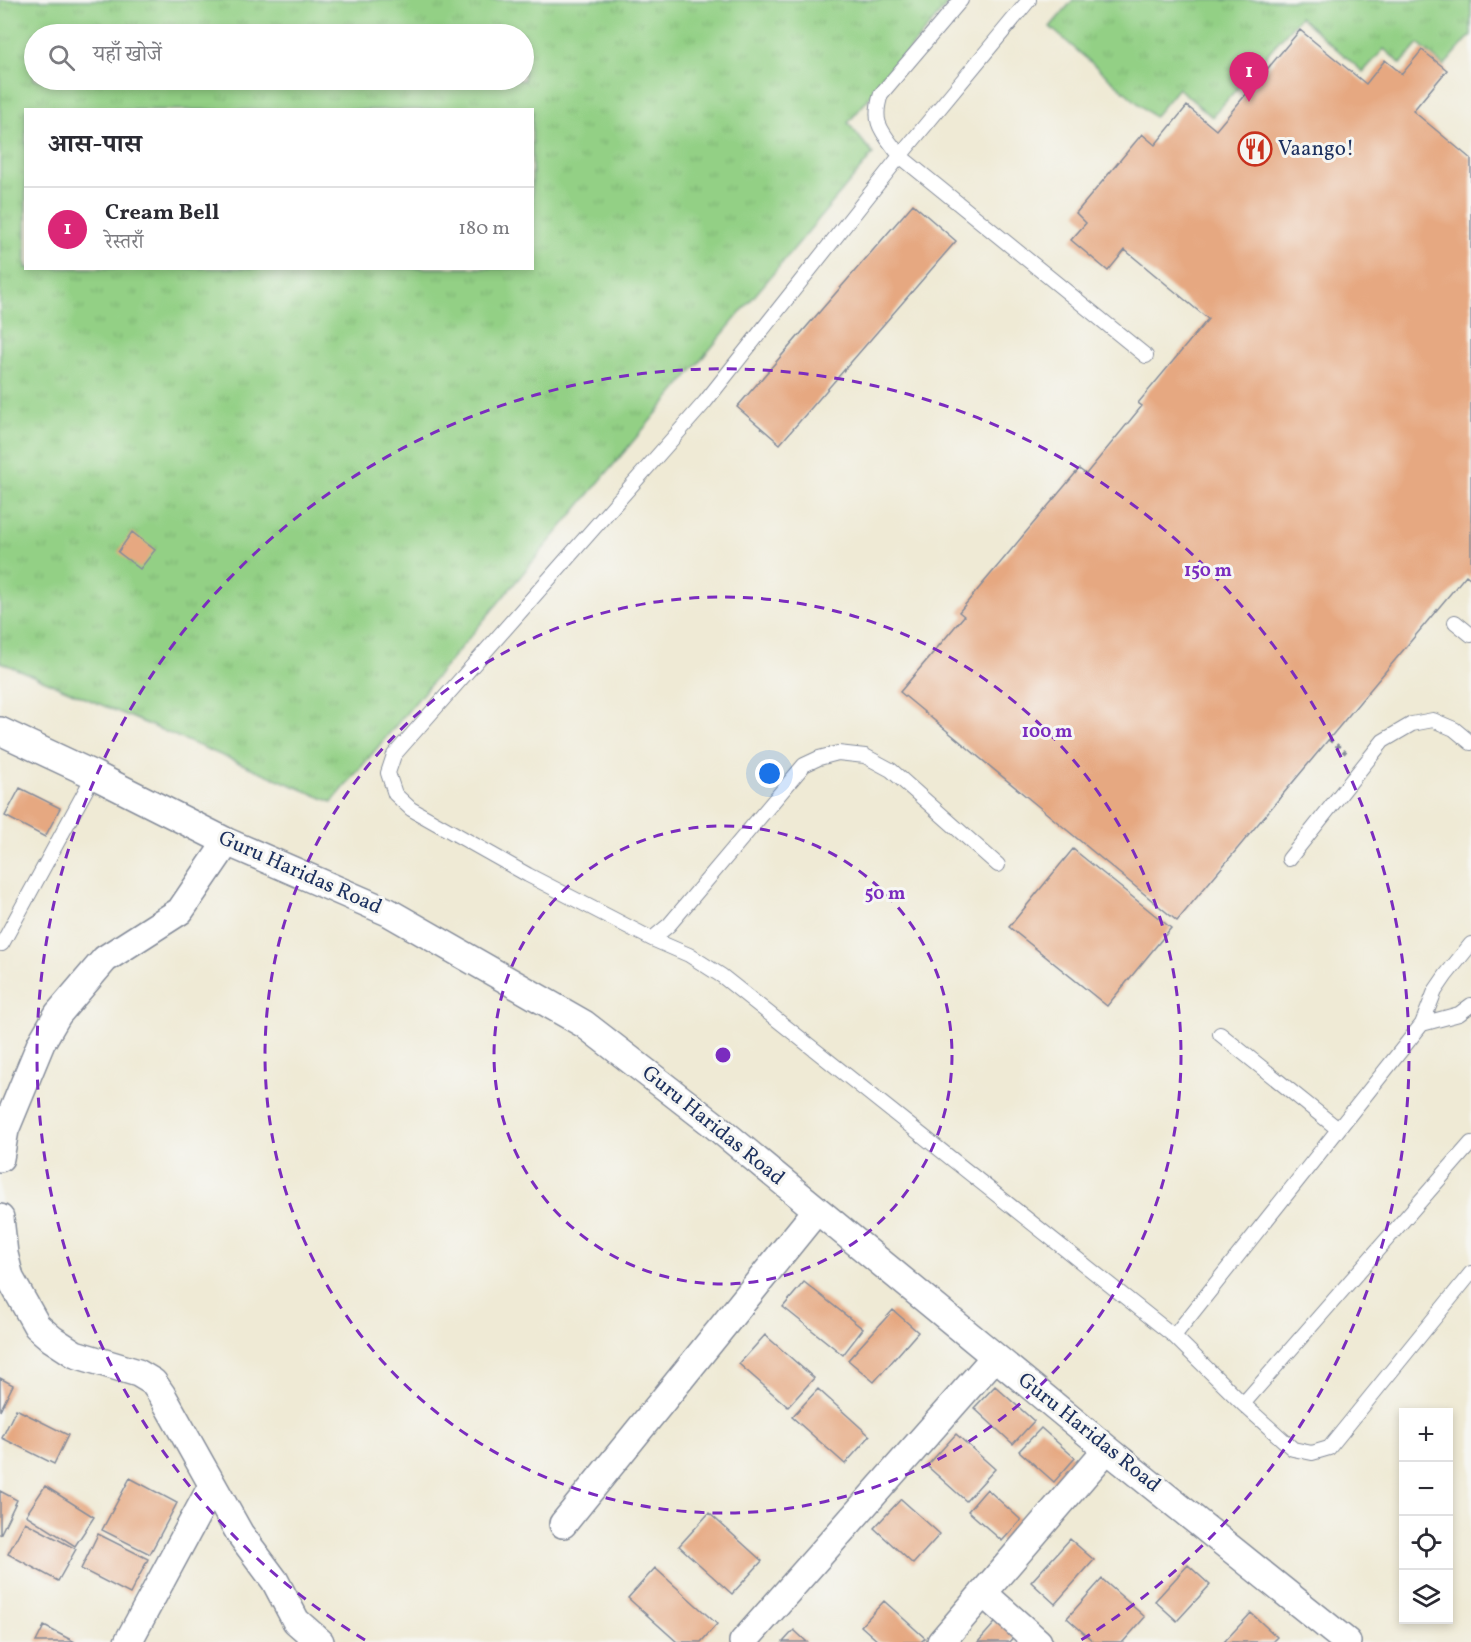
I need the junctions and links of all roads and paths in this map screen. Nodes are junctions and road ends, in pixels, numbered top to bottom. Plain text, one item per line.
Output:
1 (961, 0) edge
2 (1029, 0) edge
3 (900, 156) junction
4 (1146, 356) dead end
5 (1455, 622) dead end
6 (1471, 635) edge
7 (0, 731) edge
8 (1471, 743) edge
9 (94, 775) junction
10 (226, 842) junction
11 (1289, 859) dead end
12 (998, 865) dead end
13 (652, 939) junction
14 (2, 944) dead end
15 (1471, 944) edge
16 (1471, 1005) edge
17 (1422, 1024) junction
18 (1221, 1034) dead end
19 (1338, 1129) junction
20 (1471, 1143) edge
21 (0, 1158) edge
22 (817, 1209) junction
23 (0, 1218) edge
24 (4, 1270) edge
25 (1471, 1273) edge
26 (1174, 1336) junction
27 (995, 1357) junction
28 (1243, 1404) junction
29 (1107, 1449) junction
30 (212, 1486) junction
31 (563, 1524) dead end
32 (983, 1593) junction
33 (289, 1632) edge
34 (128, 1642) edge
35 (320, 1642) edge
36 (743, 1642) edge
37 (941, 1642) edge
38 (1038, 1642) edge
39 (1347, 1642) edge

1 - 3 lane
2 - 3 lane
3 - 4 lane
3 - 13 lane
5 - 6 lane
7 - 9 street, Guru Haridas Road
8 - 11 lane
9 - 10 street, Guru Haridas Road
9 - 14 lane
10 - 21 street
10 - 22 street, Guru Haridas Road
12 - 13 lane
13 - 26 lane
15 - 17 lane
16 - 17 lane
17 - 19 lane
18 - 19 lane
19 - 26 lane
20 - 28 lane
22 - 27 street, Guru Haridas Road
22 - 31 street
23 - 24 street
24 - 30 street
25 - 28 lane
26 - 28 lane
27 - 29 street, Guru Haridas Road
27 - 36 street
29 - 32 street
29 - 39 street, Guru Haridas Road
30 - 33 street
30 - 34 street
32 - 37 street
32 - 38 street
33 - 35 street

